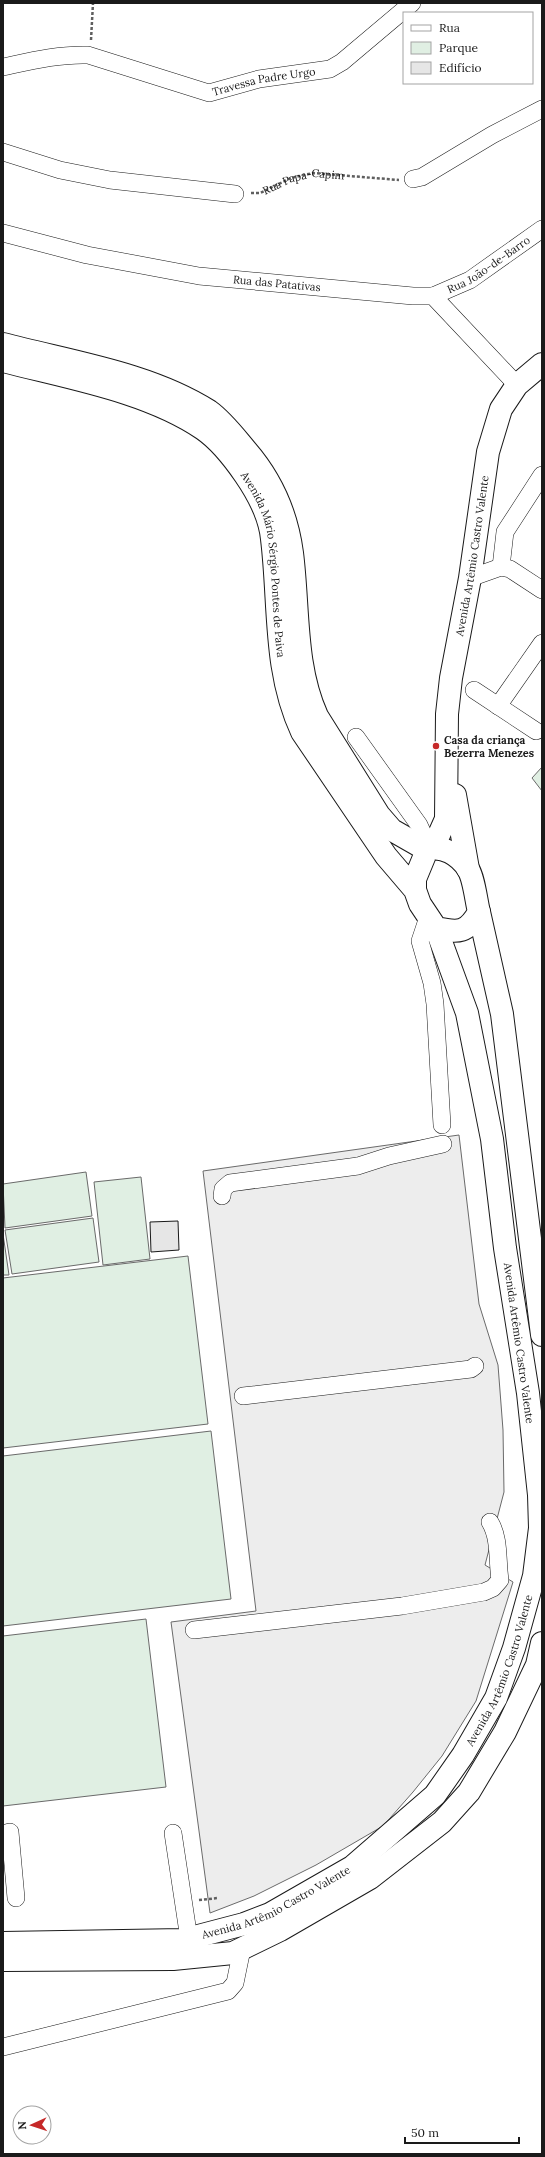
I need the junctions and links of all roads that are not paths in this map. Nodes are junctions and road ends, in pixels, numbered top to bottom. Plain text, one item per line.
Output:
1 (412, 3) edge
2 (3, 68) edge
3 (542, 109) edge
4 (3, 152) edge
5 (413, 179) road end
6 (235, 194) road end
7 (542, 229) edge
8 (3, 234) edge
9 (433, 296) junction
10 (3, 344) edge
11 (3, 361) edge
12 (542, 364) edge
13 (517, 385) junction
14 (542, 475) edge
15 (501, 568) junction
16 (470, 578) junction
17 (540, 583) edge
18 (542, 643) edge
19 (474, 690) dead end
20 (498, 706) junction
21 (536, 731) dead end
22 (356, 737) dead end
23 (447, 765) junction
24 (430, 849) junction
25 (468, 869) junction
26 (415, 890) junction
27 (479, 912) junction
28 (432, 923) junction
29 (442, 1125) dead end
30 (443, 1144) dead end
31 (222, 1196) dead end
32 (537, 1256) edge
33 (542, 1335) edge
34 (475, 1366) dead end
35 (243, 1396) dead end
36 (490, 1522) dead end
37 (194, 1630) dead end
38 (542, 1643) edge
39 (173, 1833) dead end
40 (3, 1834) edge
41 (16, 1898) dead end
42 (189, 1939) junction
43 (3, 1943) edge
44 (238, 1951) junction
45 (3, 1960) edge
46 (3, 2047) edge

1 - 2 street, Travessa Padre Urgo
3 - 5 street
4 - 6 street
7 - 9 street, Rua João-de-Barro
8 - 9 street, Rua das Patativas
9 - 13 street
10 - 24 main road, Avenida Mário Sérgio Pontes de Paiva
11 - 26 main road, Avenida Mário Sérgio Pontes de Paiva
12 - 13 main road, Avenida Artêmio Castro Valente
13 - 16 main road, Avenida Artêmio Castro Valente
14 - 15 street
15 - 16 street
15 - 17 street
16 - 23 main road, Avenida Artêmio Castro Valente
18 - 20 street
19 - 20 street
20 - 21 street
22 - 24 street
23 - 24 main road, Avenida Artêmio Castro Valente
23 - 25 main road, Avenida Artêmio Castro Valente
24 - 25 main road
24 - 26 main road
25 - 27 main road
26 - 28 main road
27 - 28 main road
27 - 32 main road
28 - 29 street
28 - 42 main road, Avenida Artêmio Castro Valente
30 - 31 street
32 - 33 main road
34 - 35 street
36 - 37 street
38 - 44 main road
39 - 42 street
40 - 41 street
42 - 43 main road, Avenida Artêmio Castro Valente
44 - 45 main road, Avenida Artêmio Castro Valente
44 - 46 street

